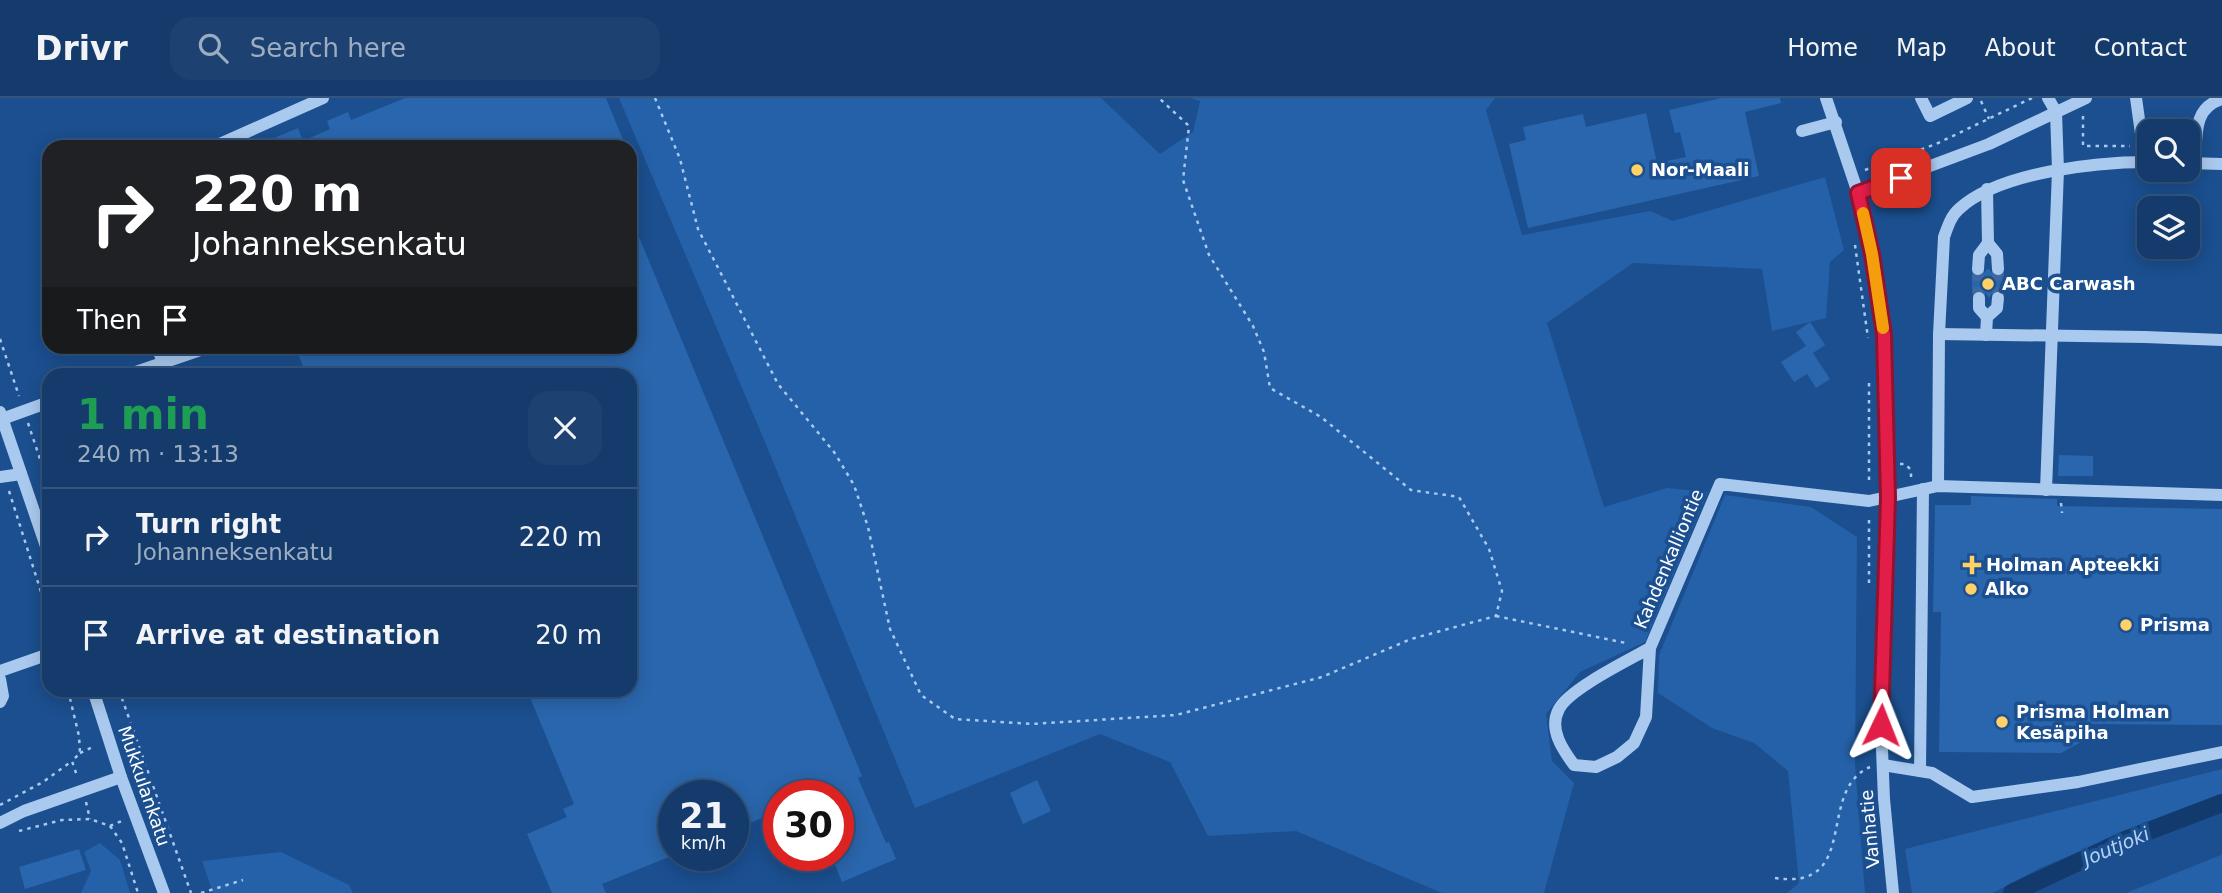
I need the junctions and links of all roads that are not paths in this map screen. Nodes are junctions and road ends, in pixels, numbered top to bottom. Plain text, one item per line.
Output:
1 (323, 98) edge
2 (1826, 98) edge
3 (1922, 98) edge
4 (1966, 98) edge
5 (2048, 98) edge
6 (2086, 98) edge
7 (2136, 98) edge
8 (2222, 99) edge
9 (2056, 112) junction
10 (2140, 119) edge
11 (2198, 119) edge
12 (1836, 122) junction
13 (1802, 131) dead end
14 (229, 140) edge
15 (2137, 163) edge
16 (2200, 163) edge
17 (2222, 164) edge
18 (2058, 170) junction
19 (1987, 189) junction
20 (1858, 193) junction
21 (1988, 243) junction
22 (1978, 269) tunnel mouth
23 (1998, 269) tunnel mouth
24 (1979, 298) tunnel mouth
25 (1998, 298) tunnel mouth
26 (1987, 317) junction
27 (1939, 334) junction
28 (1986, 335) junction
29 (2051, 336) junction
30 (2222, 340) edge
31 (160, 354) edge
32 (189, 354) edge
33 (163, 363) junction
34 (148, 368) edge
35 (42, 404) edge
36 (1, 415) edge
37 (21, 474) junction
38 (2, 477) edge
39 (1938, 486) junction
40 (1923, 489) junction
41 (2046, 490) junction
42 (2222, 495) edge
43 (1888, 498) junction
44 (42, 535) edge
45 (1650, 648) junction
46 (42, 656) edge
47 (0, 671) edge
48 (0, 679) edge
49 (95, 697) edge
50 (0, 702) edge
51 (2222, 752) edge
52 (1883, 765) junction
53 (1920, 771) junction
54 (121, 777) junction
55 (0, 823) edge
56 (164, 893) edge
57 (1893, 893) edge

1 - 14 street
2 - 12 street, Vanhatie
3 - 4 street
5 - 9 street
6 - 9 street
7 - 10 street
8 - 11 street
9 - 18 street
9 - 20 street
12 - 13 street
12 - 20 street, Vanhatie
15 - 18 street
16 - 17 street
18 - 19 street
18 - 29 street
19 - 21 street
19 - 27 street
20 - 43 street, Vanhatie
21 - 22 street
21 - 23 street
24 - 26 street
25 - 26 street
26 - 28 street
27 - 28 street
27 - 39 street
28 - 29 street
29 - 30 street
29 - 41 street
31 - 33 street
32 - 33 street
33 - 34 street
35 - 36 street
36 - 37 street
37 - 38 street
37 - 44 street
39 - 40 street
39 - 41 street
40 - 43 street
40 - 53 street
41 - 42 street
43 - 45 street, Kahdenkalliontie
43 - 52 street, Vanhatie
45 - 45 street, Kahdenkalliontie
46 - 47 street
48 - 50 street
49 - 54 street, Mukkulankatu
51 - 53 street
52 - 53 street
52 - 57 street, Vanhatie
54 - 55 street
54 - 56 street, Mukkulankatu

